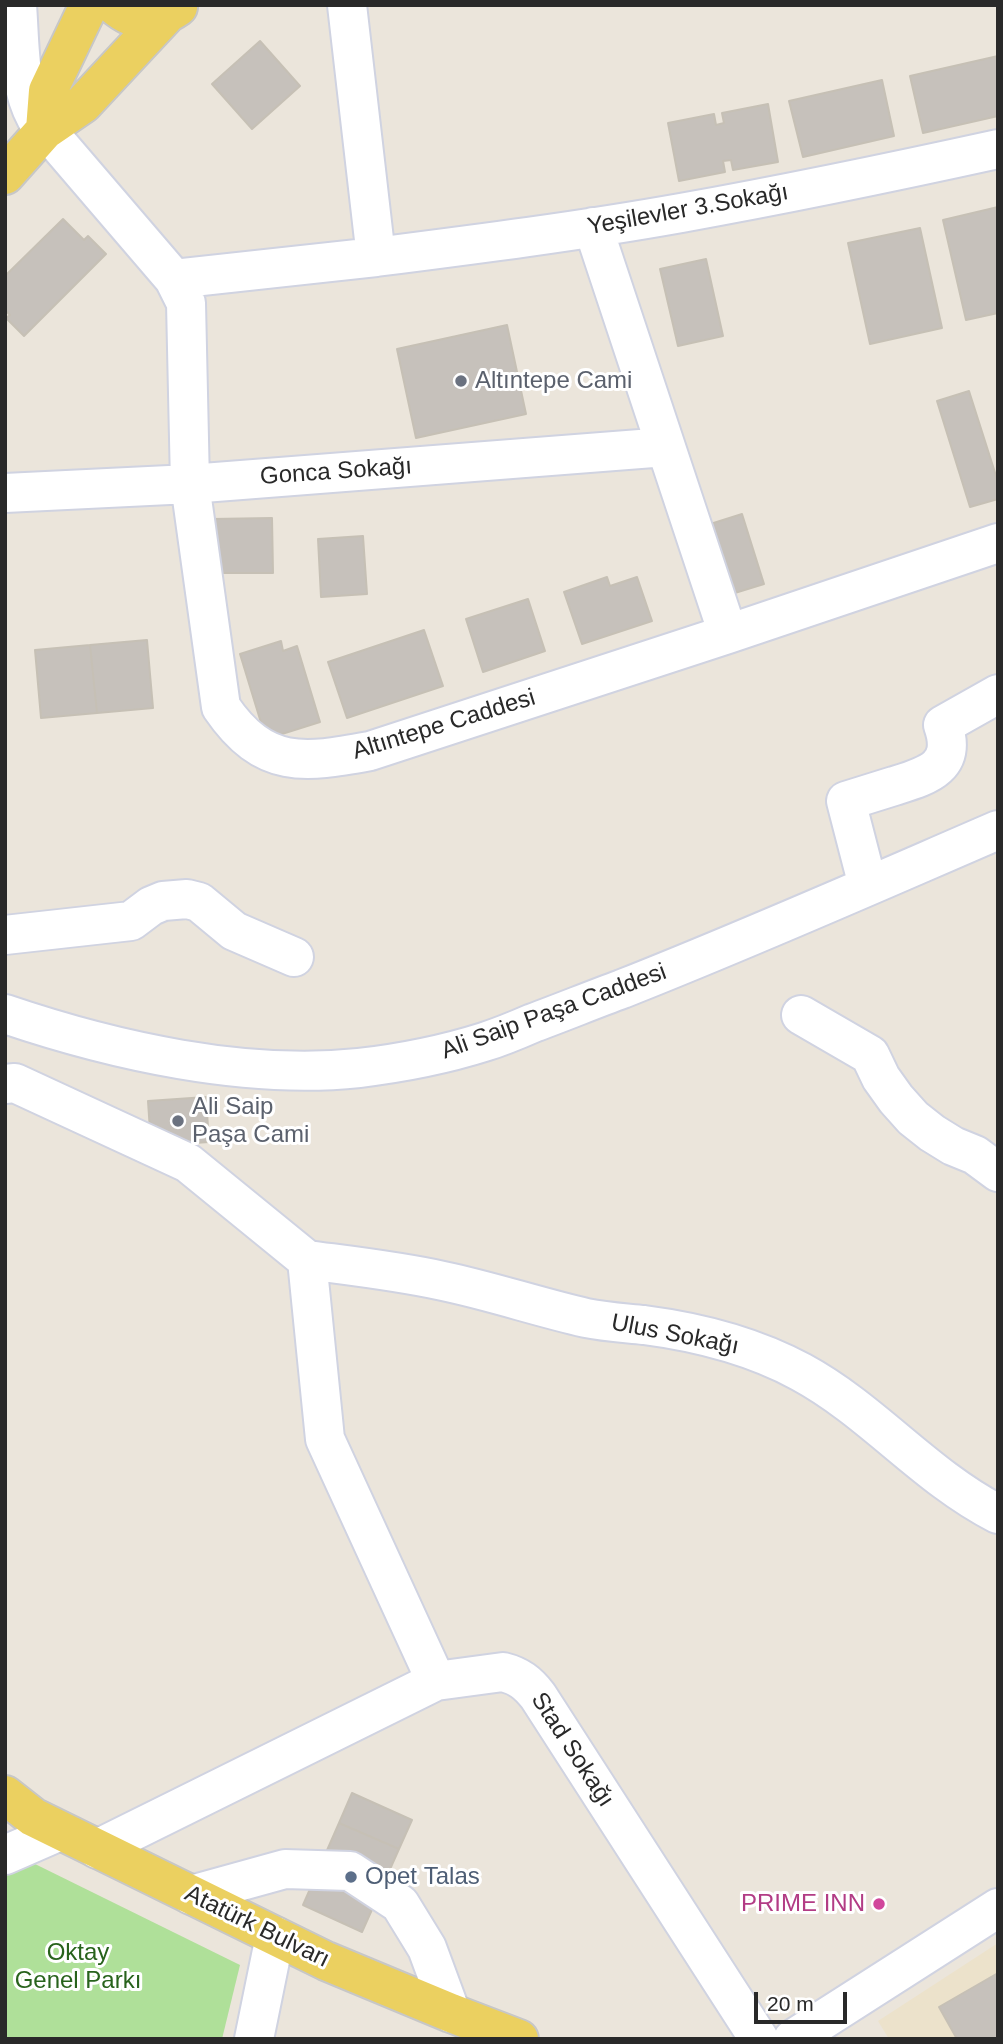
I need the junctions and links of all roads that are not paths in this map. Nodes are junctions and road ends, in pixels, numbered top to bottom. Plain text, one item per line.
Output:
1 (17, 5) edge
2 (89, 5) edge
3 (114, 5) edge
4 (347, 5) edge
5 (173, 10) edge
6 (45, 130) junction
7 (998, 149) edge
8 (5, 175) edge
9 (593, 227) junction
10 (376, 257) junction
11 (174, 279) junction
12 (666, 447) junction
13 (190, 484) junction
14 (5, 493) edge
15 (998, 543) edge
16 (728, 634) junction
17 (998, 694) edge
18 (998, 830) edge
19 (868, 886) junction
20 (5, 935) edge
21 (294, 957) dead end
22 (5, 1014) edge
23 (801, 1015) dead end
24 (5, 1084) edge
25 (998, 1172) edge
26 (307, 1260) junction
27 (998, 1514) edge
28 (436, 1681) junction
29 (5, 1795) edge
30 (60, 1831) junction
31 (97, 1849) junction
32 (5, 1855) edge
33 (191, 1895) junction
34 (998, 1908) edge
35 (275, 1936) junction
36 (451, 2013) junction
37 (254, 2039) edge
38 (519, 2039) edge
39 (759, 2039) edge
40 (793, 2039) edge

1 - 6 street, Altıntepe Caddesi
2 - 6 main road
3 - 5 main road
4 - 10 street
5 - 6 main road
6 - 8 main road
6 - 11 street, Altıntepe Caddesi
7 - 9 street, Yeşilevler 3.Sokağı
9 - 10 street, Yeşilevler 3.Sokağı
9 - 12 street
10 - 11 street, Yeşilevler 3.Sokağı
11 - 13 street, Altıntepe Caddesi
12 - 13 street, Gonca Sokağı
12 - 16 street
13 - 14 street, Gonca Sokağı
13 - 16 street, Altıntepe Caddesi
15 - 16 street, Altıntepe Caddesi
17 - 19 street
18 - 19 street, Ali Saip Paşa Caddesi
19 - 22 street, Ali Saip Paşa Caddesi
20 - 21 street
23 - 25 street
24 - 26 street
26 - 27 street, Ulus Sokağı
26 - 28 street
28 - 31 street, Stad Sokağı
28 - 39 street, Stad Sokağı
29 - 30 main road, Atatürk Bulvarı
30 - 31 main road, Atatürk Bulvarı
30 - 32 street
31 - 33 main road, Atatürk Bulvarı
33 - 35 main road, Atatürk Bulvarı
33 - 36 street
34 - 40 street
35 - 36 main road, Atatürk Bulvarı
35 - 37 street
36 - 38 main road, Atatürk Bulvarı

